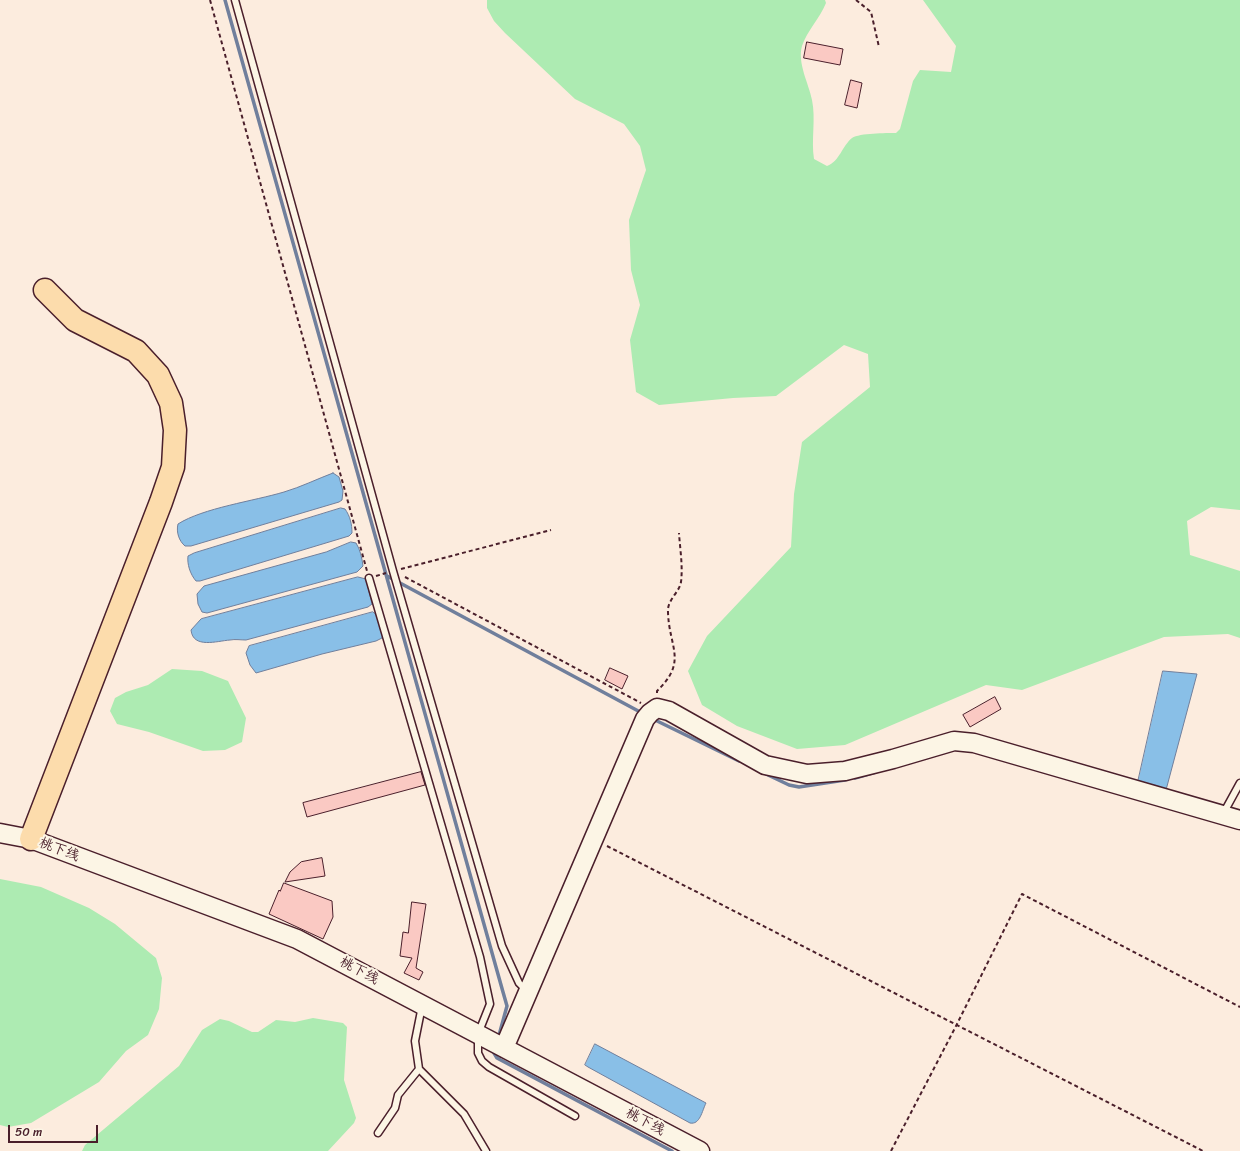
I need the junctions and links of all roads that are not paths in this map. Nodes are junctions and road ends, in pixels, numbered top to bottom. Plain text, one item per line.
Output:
1 (235, 0) edge
2 (44, 290) dead end
3 (369, 578) road end
4 (1240, 783) edge
5 (1223, 815) junction
6 (1240, 820) edge
7 (0, 832) edge
8 (31, 839) junction
9 (528, 992) junction
10 (422, 1005) junction
11 (478, 1034) junction
12 (504, 1048) junction
13 (419, 1069) junction
14 (575, 1116) dead end
15 (378, 1132) dead end
16 (486, 1151) edge
17 (700, 1151) edge

1 - 9 lane
2 - 8 highway
3 - 11 lane
4 - 5 lane
5 - 6 street
5 - 9 street
7 - 8 street, 桃下线
8 - 10 street, 桃下线
9 - 12 street
10 - 11 street, 桃下线
10 - 13 lane
11 - 12 street, 桃下线
11 - 14 lane
12 - 17 street, 桃下线
13 - 15 lane
13 - 16 lane

